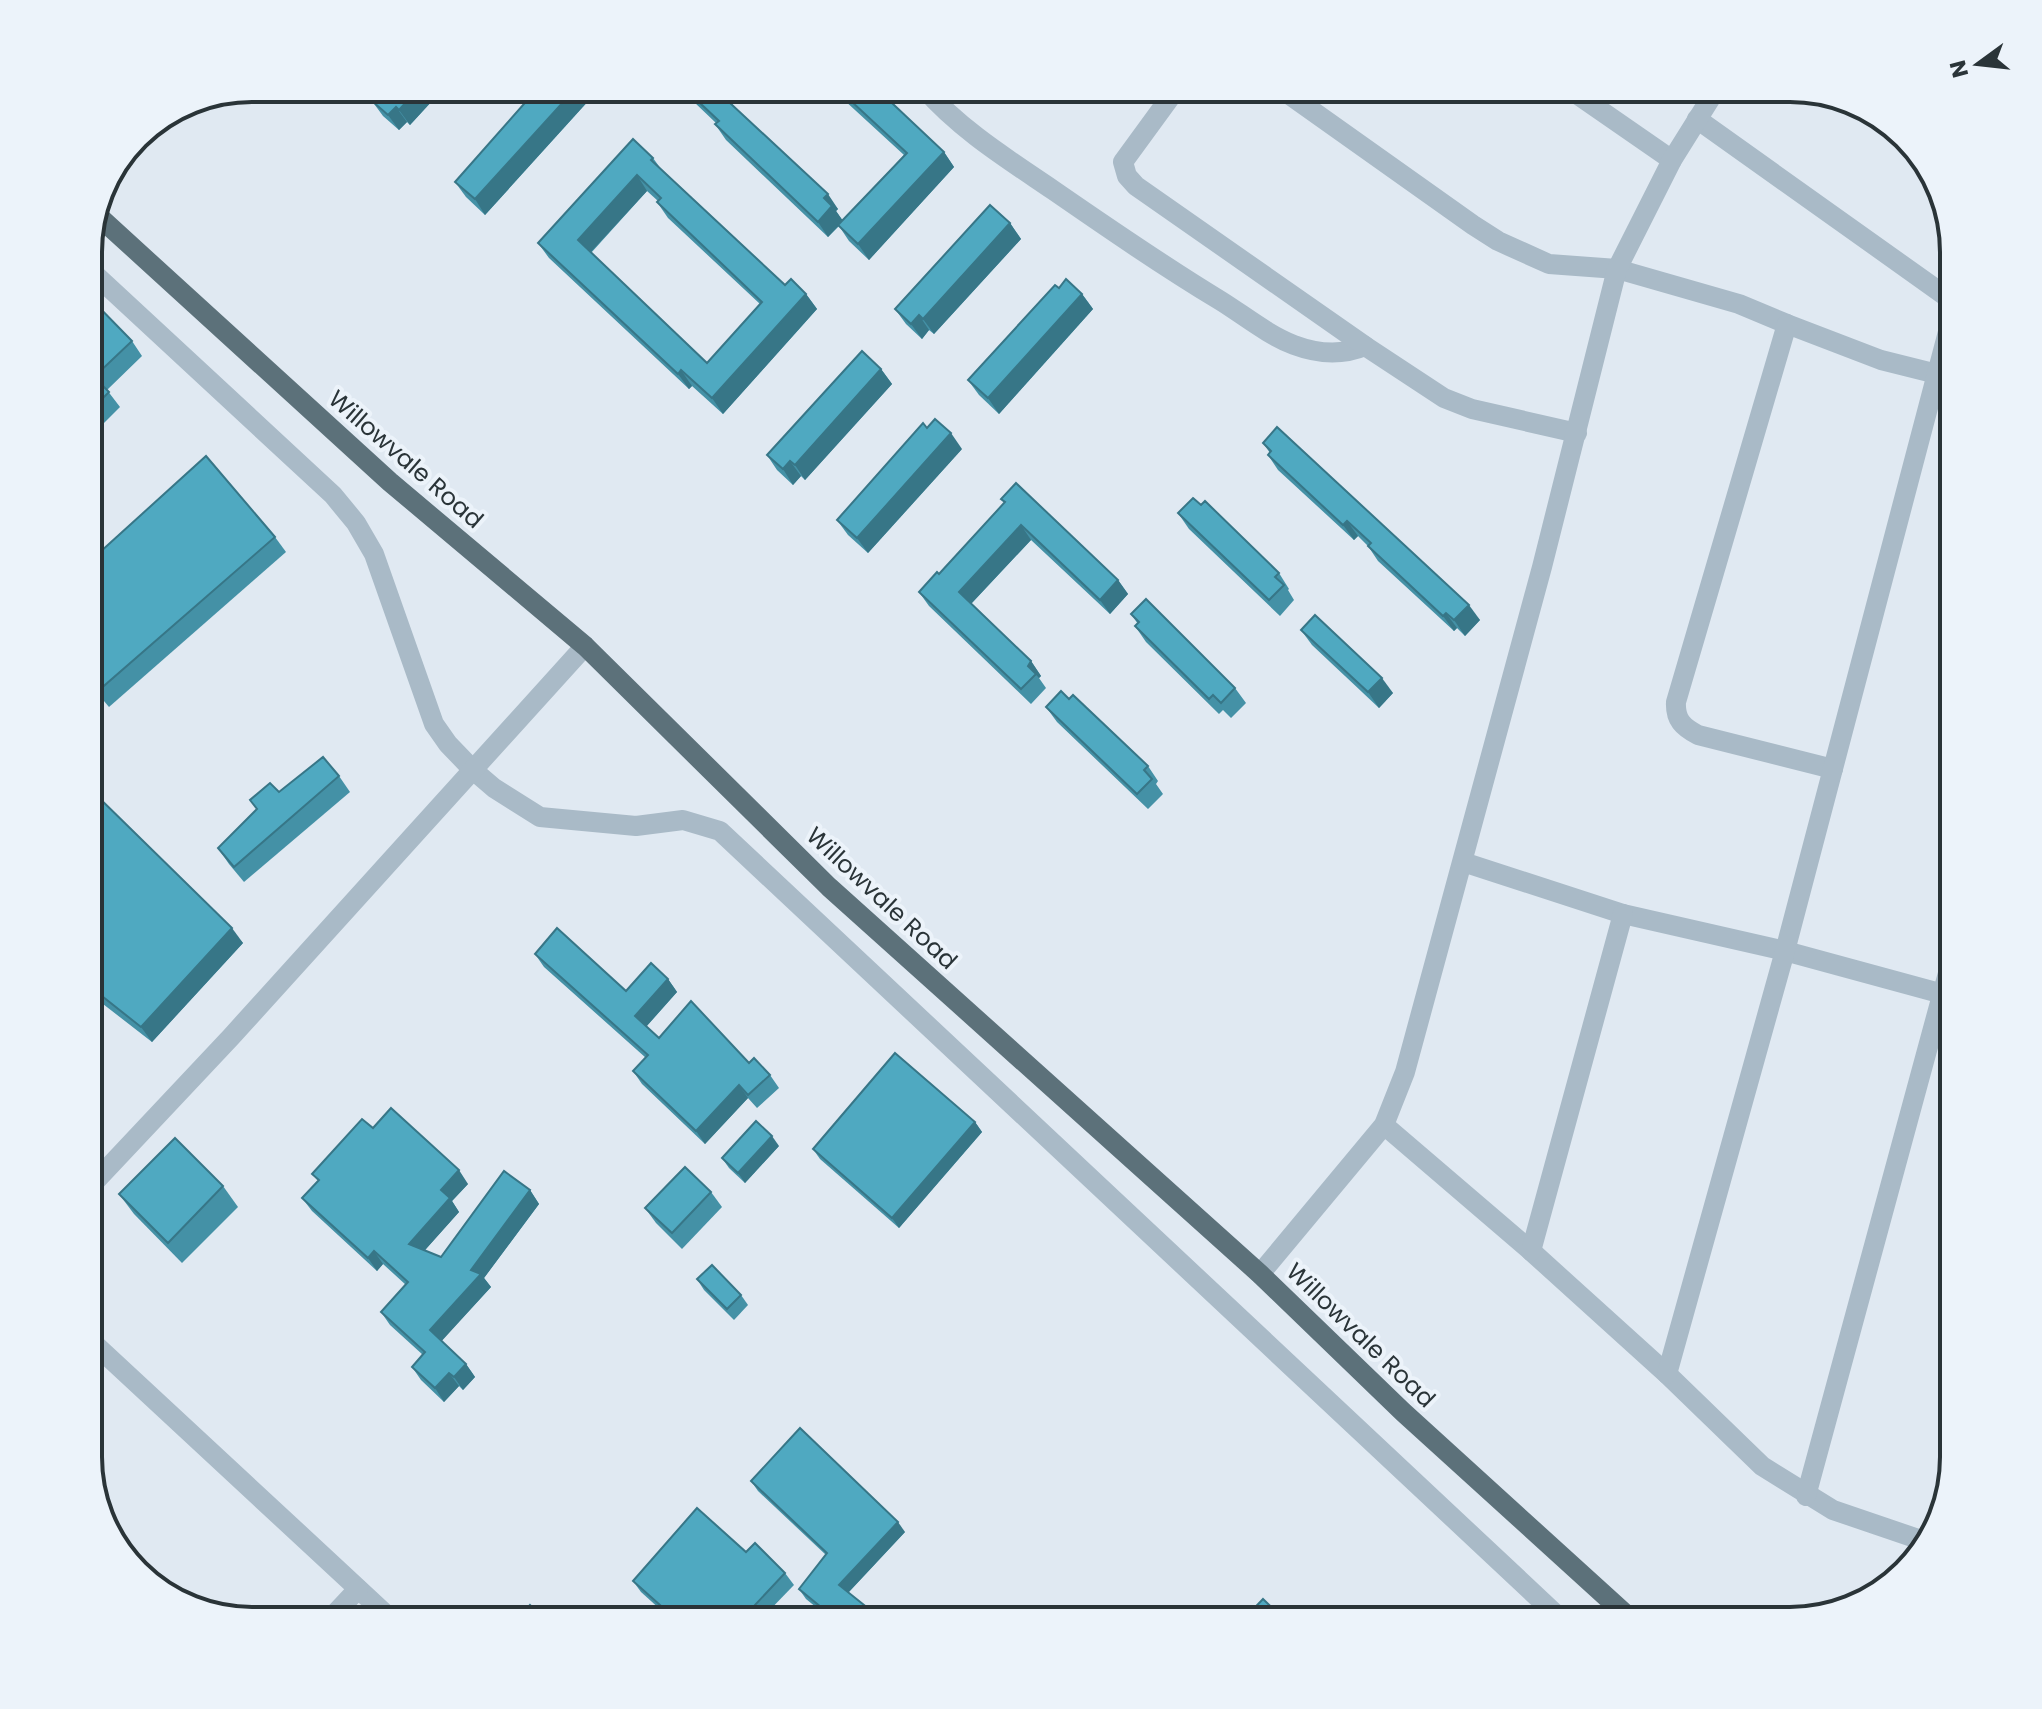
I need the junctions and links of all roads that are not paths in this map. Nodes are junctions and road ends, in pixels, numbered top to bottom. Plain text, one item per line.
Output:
1 (936, 102) edge
2 (1167, 102) edge
3 (1300, 102) edge
4 (1588, 102) edge
5 (1708, 102) edge
6 (1697, 119) junction
7 (1672, 160) junction
8 (105, 222) edge
9 (1617, 269) junction
10 (102, 281) edge
11 (1940, 292) edge
12 (1787, 324) junction
13 (1365, 346) junction
14 (1940, 363) edge
15 (1937, 374) junction
16 (1577, 433) junction
17 (585, 646) junction
18 (1833, 769) junction
19 (473, 770) junction
20 (1463, 862) junction
21 (1623, 914) junction
22 (1785, 951) junction
23 (1940, 994) edge
24 (1940, 1027) edge
25 (1384, 1125) junction
26 (102, 1174) edge
27 (1531, 1251) junction
28 (1260, 1274) junction
29 (102, 1351) edge
30 (1667, 1374) junction
31 (1806, 1496) junction
32 (1916, 1538) edge
33 (358, 1589) junction
34 (341, 1607) edge
35 (378, 1607) edge
36 (1548, 1607) edge
37 (1618, 1607) edge

1 - 13 street
2 - 13 street
3 - 9 street
4 - 7 street
5 - 6 street
6 - 7 street
6 - 11 street
7 - 9 street
8 - 17 main road, Willowvale Road
9 - 12 street
9 - 16 street
10 - 19 street
12 - 15 street
12 - 18 street
13 - 16 street
14 - 15 street
15 - 18 street
16 - 20 street
17 - 19 street
17 - 28 main road, Willowvale Road
18 - 22 street
19 - 26 street
19 - 36 street
20 - 21 street
20 - 25 street
21 - 22 street
21 - 27 street
22 - 23 street
22 - 30 street
24 - 31 street
25 - 27 street
25 - 28 street
27 - 30 street
28 - 37 main road, Willowvale Road
29 - 33 street
30 - 31 street
31 - 32 street
33 - 34 street
33 - 35 street

